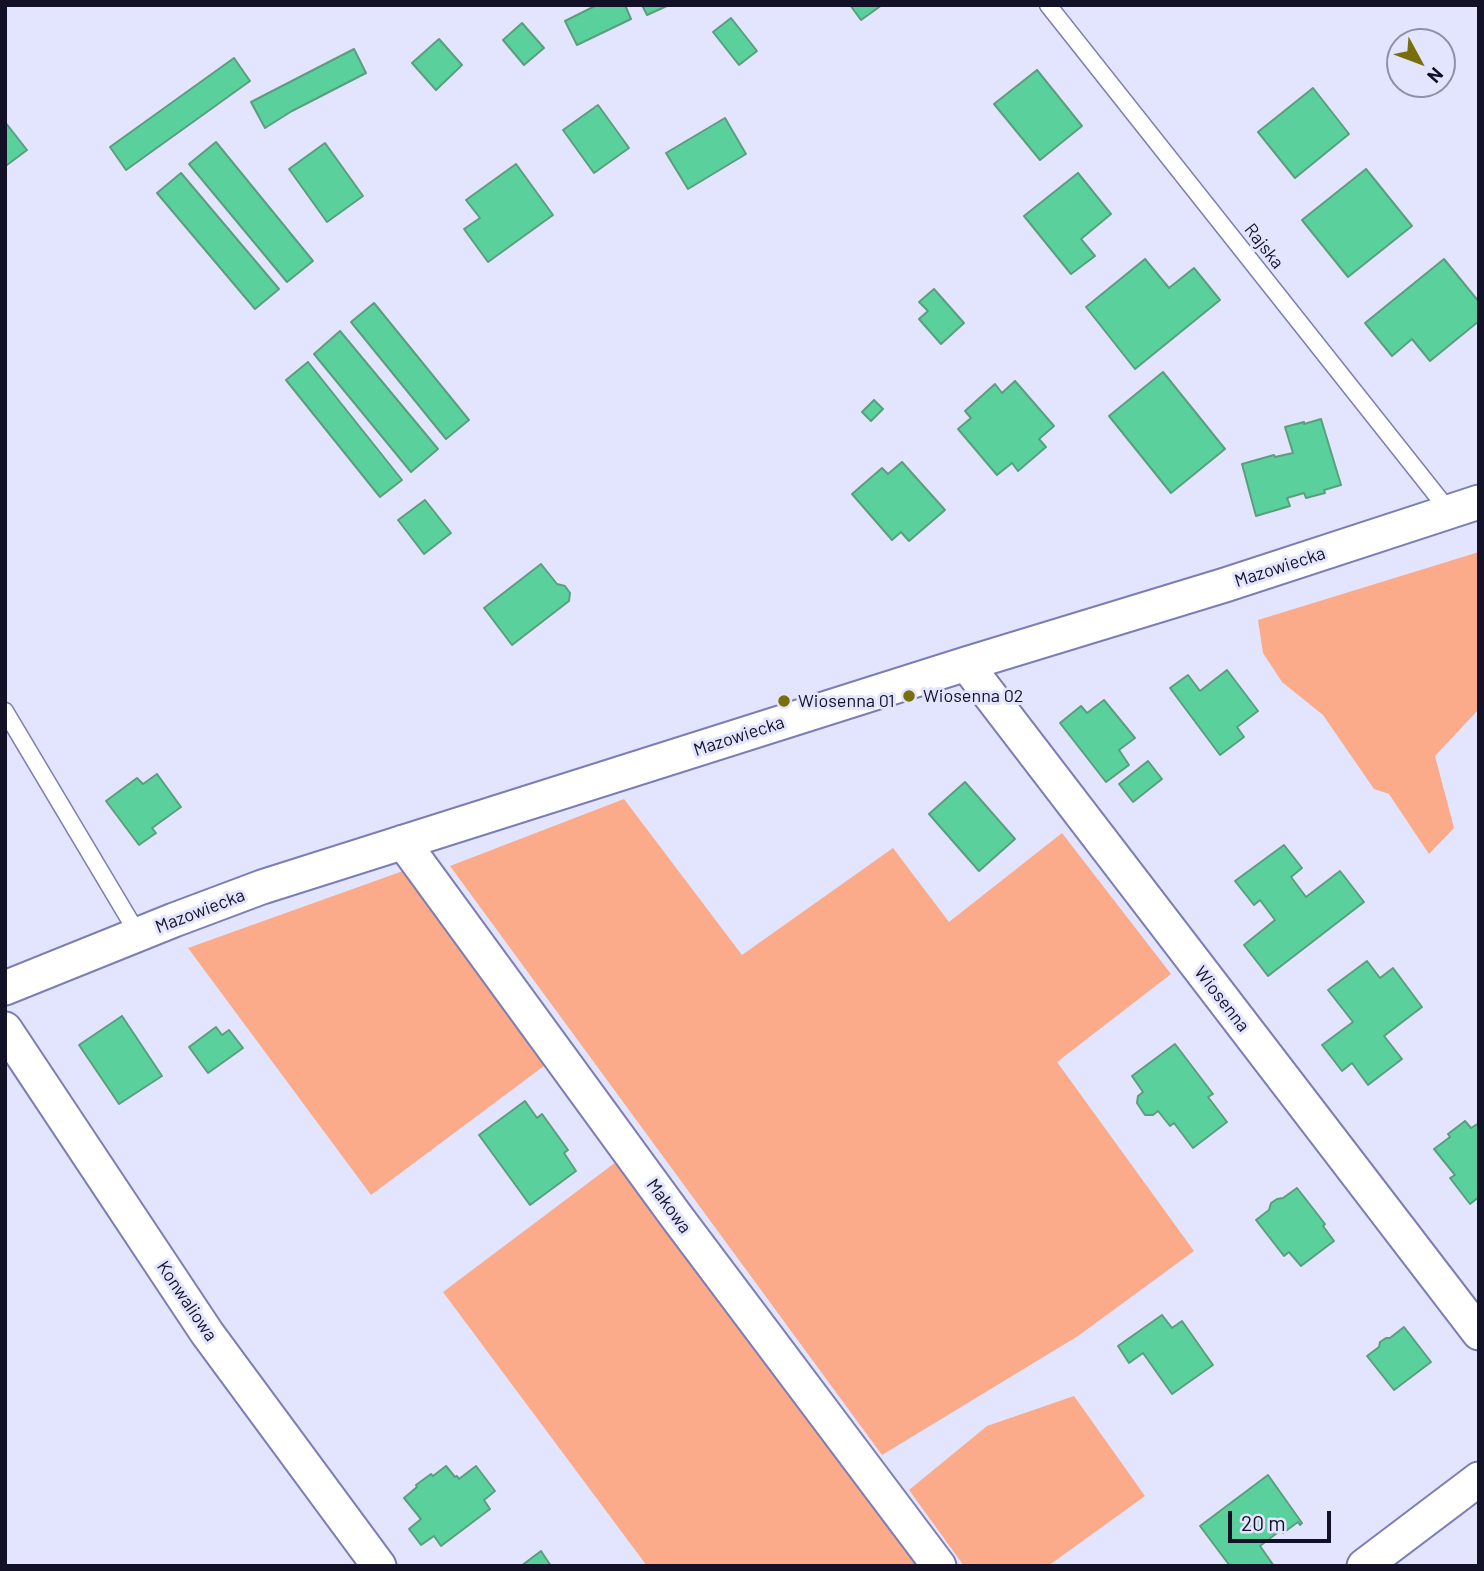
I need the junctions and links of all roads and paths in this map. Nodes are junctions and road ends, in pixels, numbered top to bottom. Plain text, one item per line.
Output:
1 (1048, 5) edge
2 (1464, 507) edge
3 (966, 664) junction
4 (5, 711) edge
5 (403, 842) junction
6 (138, 934) junction
7 (5, 988) edge
8 (5, 1029) edge
9 (1479, 1333) edge
10 (1479, 1479) edge
11 (379, 1566) edge
12 (939, 1566) edge
13 (1364, 1566) edge

1 - 2 lane, Rajska
2 - 3 street, Mazowiecka
3 - 5 street, Mazowiecka
3 - 9 street, Wiosenna
4 - 6 lane
5 - 6 street, Mazowiecka
5 - 12 street, Makowa
6 - 7 street, Mazowiecka
8 - 11 street, Konwaliowa
10 - 13 street

